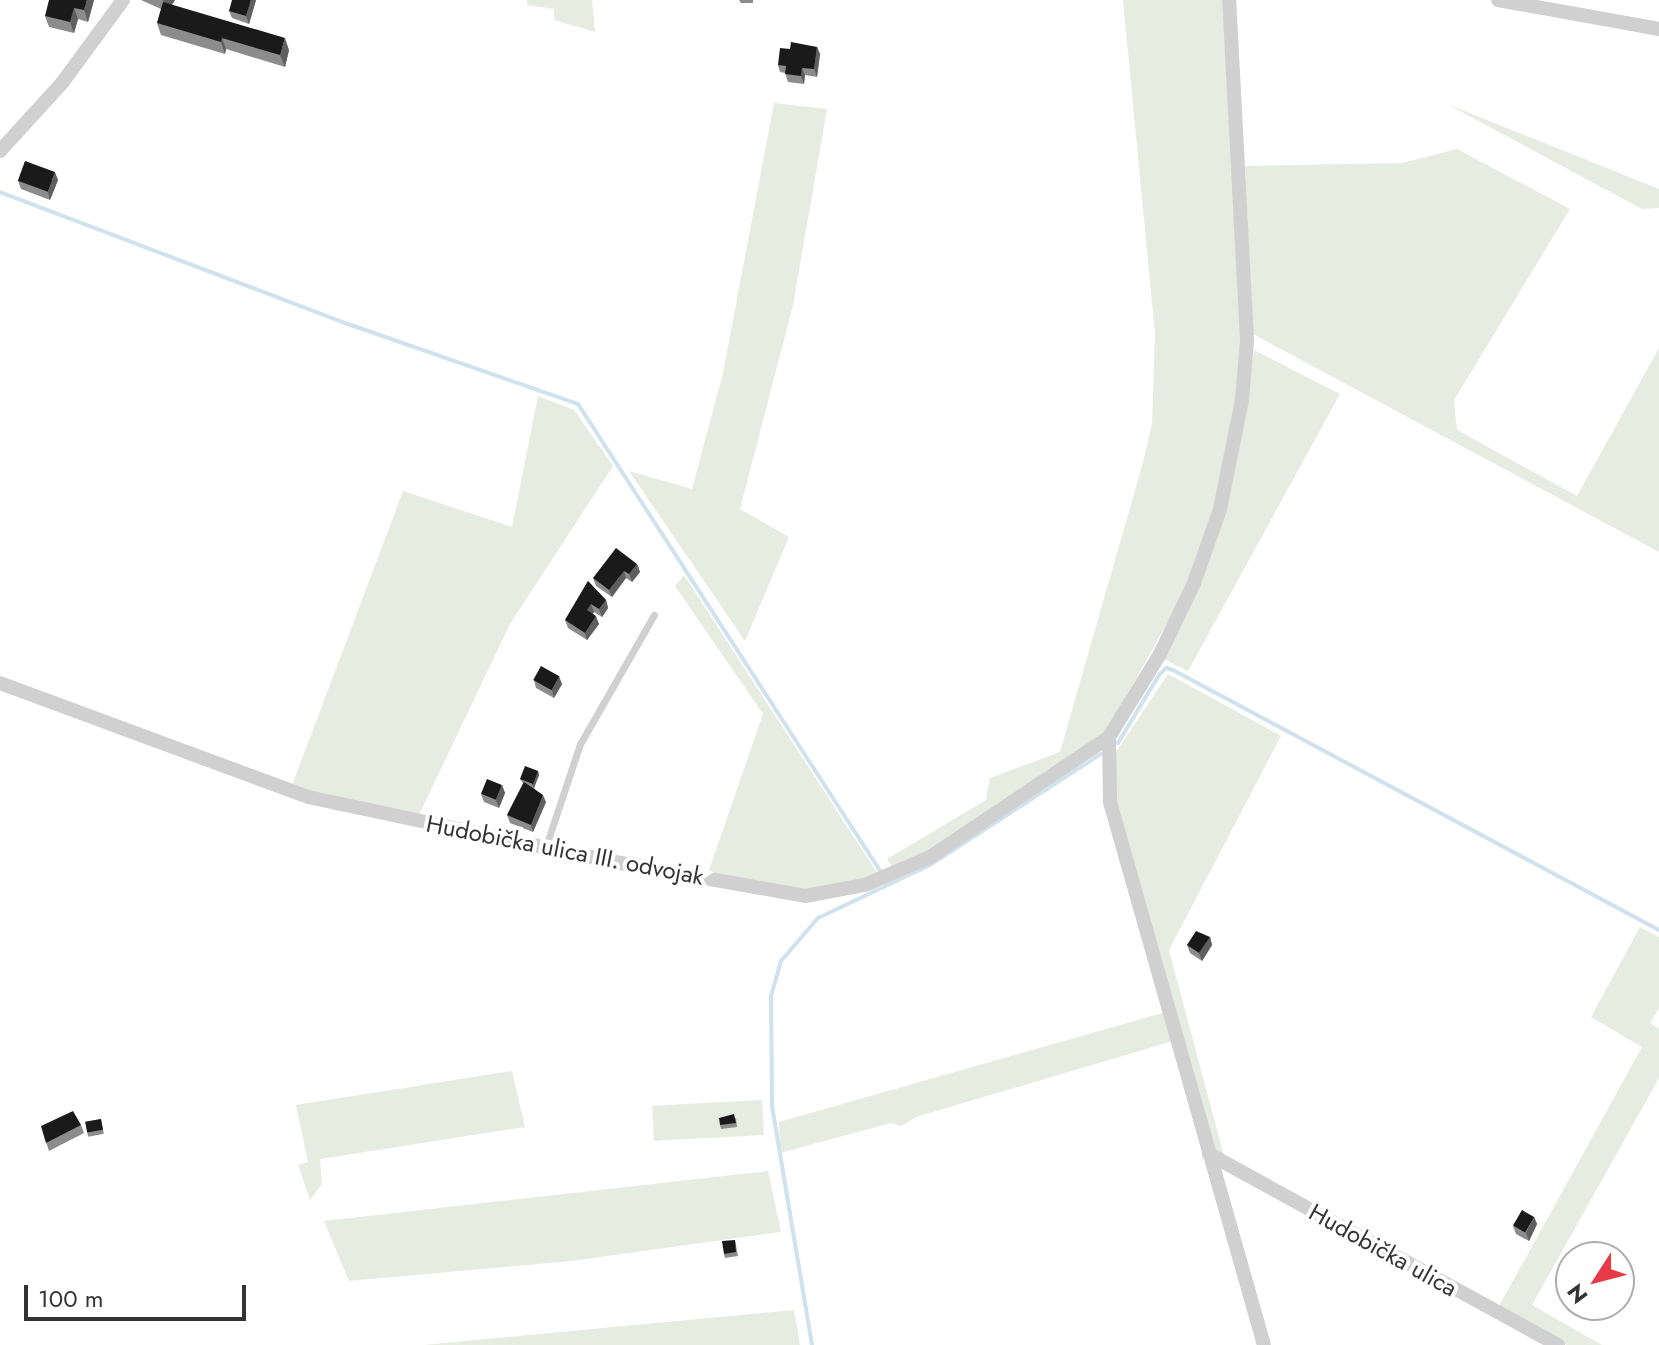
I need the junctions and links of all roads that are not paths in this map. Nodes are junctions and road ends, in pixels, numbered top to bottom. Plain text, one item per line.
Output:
1 (123, 0) edge
2 (1229, 0) edge
3 (1498, 0) edge
4 (1659, 29) edge
5 (0, 151) edge
6 (654, 615) dead end
7 (0, 683) edge
8 (1109, 737) junction
9 (546, 846) junction
10 (1209, 1154) junction
11 (1264, 1345) edge
12 (1558, 1345) edge

1 - 5 street
2 - 8 street
3 - 4 street
6 - 9 lane
7 - 9 street, Hudobička ulica III. odvojak
8 - 9 street, Hudobička ulica III. odvojak
8 - 10 street
10 - 11 street
10 - 12 street, Hudobička ulica

